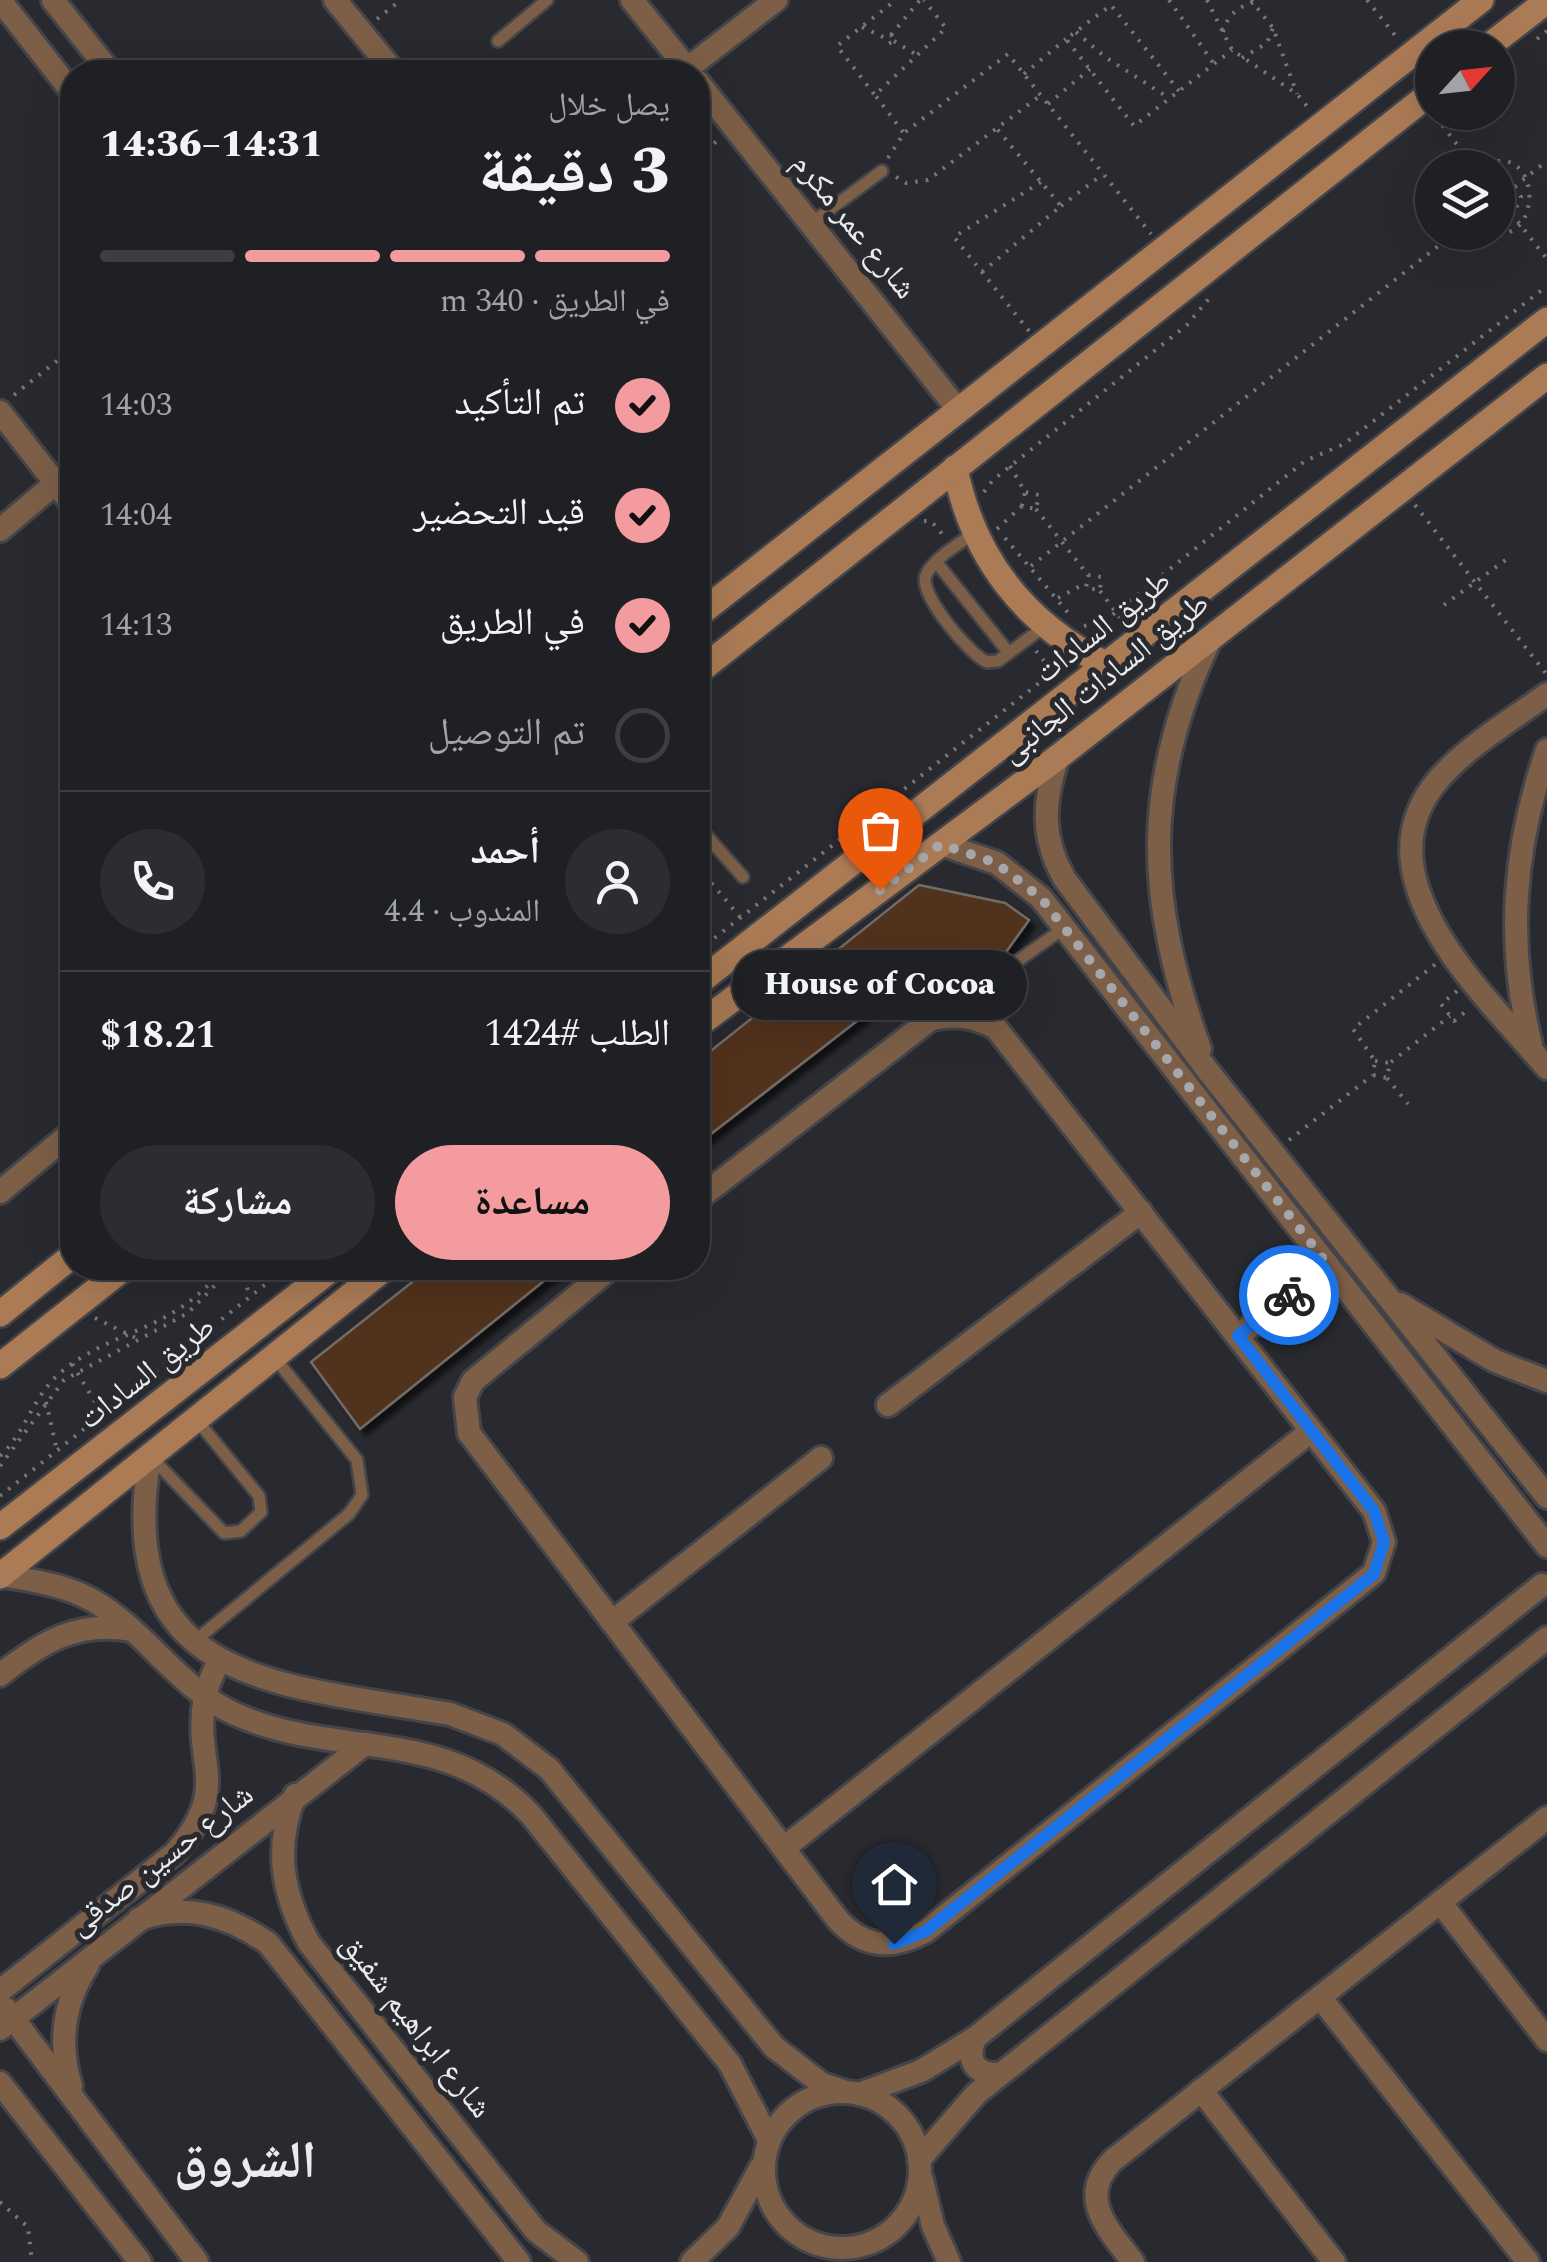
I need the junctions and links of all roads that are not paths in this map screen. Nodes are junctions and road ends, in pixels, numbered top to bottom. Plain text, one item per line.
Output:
1 (0, 0) edge
2 (53, 0) edge
3 (335, 0) edge
4 (547, 0) edge
5 (632, 0) edge
6 (776, 0) edge
7 (1481, 0) edge
8 (1495, 0) edge
9 (1547, 1) edge
10 (1489, 30) edge
11 (1509, 30) edge
12 (498, 41) dead end
13 (100, 60) edge
14 (384, 60) edge
15 (679, 60) edge
16 (708, 60) edge
17 (60, 77) edge
18 (710, 99) edge
19 (1415, 123) edge
20 (882, 170) road end
21 (810, 224) junction
22 (1547, 320) edge
23 (1482, 371) junction
24 (1547, 376) edge
25 (1509, 406) junction
26 (0, 409) edge
27 (959, 411) junction
28 (955, 468) junction
29 (56, 483) junction
30 (60, 488) edge
31 (0, 530) edge
32 (979, 533) junction
33 (937, 563) junction
34 (735, 586) junction
35 (710, 606) edge
36 (772, 610) junction
37 (1036, 633) junction
38 (1210, 638) junction
39 (1009, 653) junction
40 (710, 662) edge
41 (1108, 665) junction
42 (1547, 694) edge
43 (1547, 750) edge
44 (1058, 757) junction
45 (710, 840) edge
46 (941, 844) junction
47 (1050, 852) junction
48 (743, 878) dead end
49 (1022, 879) junction
50 (1064, 928) junction
51 (818, 936) junction
52 (743, 948) junction
53 (710, 974) edge
54 (996, 988) dead end
55 (710, 1016) edge
56 (1540, 1060) edge
57 (1208, 1071) junction
58 (60, 1142) edge
59 (710, 1190) edge
60 (0, 1192) edge
61 (1306, 1195) junction
62 (1141, 1212) junction
63 (1286, 1212) junction
64 (1328, 1265) junction
65 (60, 1266) edge
66 (109, 1280) edge
67 (317, 1280) edge
68 (370, 1280) edge
69 (596, 1280) edge
70 (1385, 1294) junction
71 (0, 1314) edge
72 (1238, 1336) junction
73 (274, 1357) junction
74 (0, 1366) edge
75 (1547, 1381) edge
76 (888, 1405) dead end
77 (196, 1419) junction
78 (1311, 1431) junction
79 (150, 1456) junction
80 (821, 1458) dead end
81 (1538, 1480) edge
82 (1547, 1496) edge
83 (0, 1528) edge
84 (1547, 1546) edge
85 (1, 1576) edge
86 (1544, 1590) edge
87 (612, 1622) junction
88 (132, 1630) junction
89 (1547, 1638) edge
90 (195, 1641) junction
91 (218, 1660) junction
92 (0, 1675) edge
93 (204, 1696) junction
94 (365, 1744) junction
95 (295, 1796) junction
96 (1547, 1818) edge
97 (606, 1838) junction
98 (784, 1848) junction
99 (571, 1866) junction
100 (1440, 1902) junction
101 (139, 1918) junction
102 (96, 1953) junction
103 (0, 1991) edge
104 (1320, 1997) junction
105 (4, 2016) edge
106 (975, 2038) junction
107 (1547, 2040) edge
108 (1000, 2074) junction
109 (0, 2084) edge
110 (1201, 2090) junction
111 (853, 2093) junction
112 (74, 2099) junction
113 (0, 2111) edge
114 (34, 2126) junction
115 (767, 2147) junction
116 (920, 2164) junction
117 (831, 2248) junction
118 (140, 2262) edge
119 (197, 2262) edge
120 (519, 2262) edge
121 (576, 2262) edge
122 (692, 2262) edge
123 (801, 2262) edge
124 (856, 2262) edge
125 (949, 2262) edge
126 (1133, 2262) edge
127 (1334, 2262) edge
128 (1528, 2262) edge

1 - 17 street
2 - 13 street
3 - 14 street
4 - 12 lane
5 - 15 street, شارع عمر مكرم
6 - 16 street
7 - 27 main road
8 - 10 main road
9 - 11 main road
18 - 21 street, شارع عمر مكرم
19 - 28 main road
20 - 21 lane
21 - 27 street, شارع عمر مكرم
22 - 23 main road, طريق السادات
23 - 25 main road
23 - 41 main road, طريق السادات
24 - 25 main road, طريق السادات الجانبى
25 - 38 main road, طريق السادات الجانبى
26 - 29 street
27 - 34 main road
28 - 32 main road
28 - 36 main road
29 - 30 street
29 - 31 street
32 - 33 lane
32 - 37 main road
33 - 39 lane
33 - 39 lane
34 - 35 main road
34 - 36 main road
36 - 40 main road
37 - 39 lane
37 - 41 main road
38 - 44 main road, طريق السادات الجانبى
38 - 57 street
41 - 52 main road, طريق السادات
42 - 56 street
43 - 56 street
44 - 46 main road, طريق السادات الجانبى
44 - 47 street
45 - 48 lane
46 - 49 street
46 - 51 main road, طريق السادات الجانبى
47 - 49 street
47 - 57 street
49 - 50 street
50 - 54 lane
50 - 63 street
51 - 52 main road
51 - 55 main road, طريق السادات الجانبى
52 - 53 main road, طريق السادات
57 - 61 street
58 - 60 street
59 - 62 street
61 - 63 street
61 - 70 street
62 - 72 street
62 - 76 street
63 - 64 street
64 - 72 street
64 - 84 street
65 - 71 main road
66 - 74 main road
67 - 83 main road, طريق السادات
68 - 73 main road
69 - 87 street
70 - 75 street
70 - 81 street
72 - 78 street
73 - 77 main road
73 - 90 lane
77 - 79 main road
77 - 79 lane
78 - 98 street
78 - 98 street
79 - 85 main road
79 - 90 street
80 - 87 street
81 - 82 street
84 - 86 street
85 - 88 street
86 - 106 street
87 - 98 street
88 - 92 street
88 - 93 street
89 - 108 street
90 - 91 street
91 - 93 street
91 - 97 street
93 - 94 street
93 - 103 street, شارع حسين صدقى
94 - 95 street, شارع حسين صدقى
94 - 99 street
95 - 101 street, شارع حسين صدقى
95 - 121 street, شارع ابراهيم شفيق
96 - 100 street
97 - 99 street
97 - 111 street
99 - 115 street
100 - 104 street
100 - 107 street
101 - 102 street, شارع حسين صدقى
101 - 120 street, شارع ابراهيم شفيق
102 - 105 street, شارع حسين صدقى
102 - 112 street
104 - 110 street
104 - 128 street
105 - 112 street
106 - 108 street
106 - 111 street
108 - 116 street
109 - 114 street
110 - 126 street
110 - 127 street
111 - 115 street
111 - 116 street
112 - 119 street
113 - 114 street
114 - 118 street
115 - 117 street
115 - 122 street
116 - 117 street
116 - 125 street
117 - 123 street
117 - 124 street

